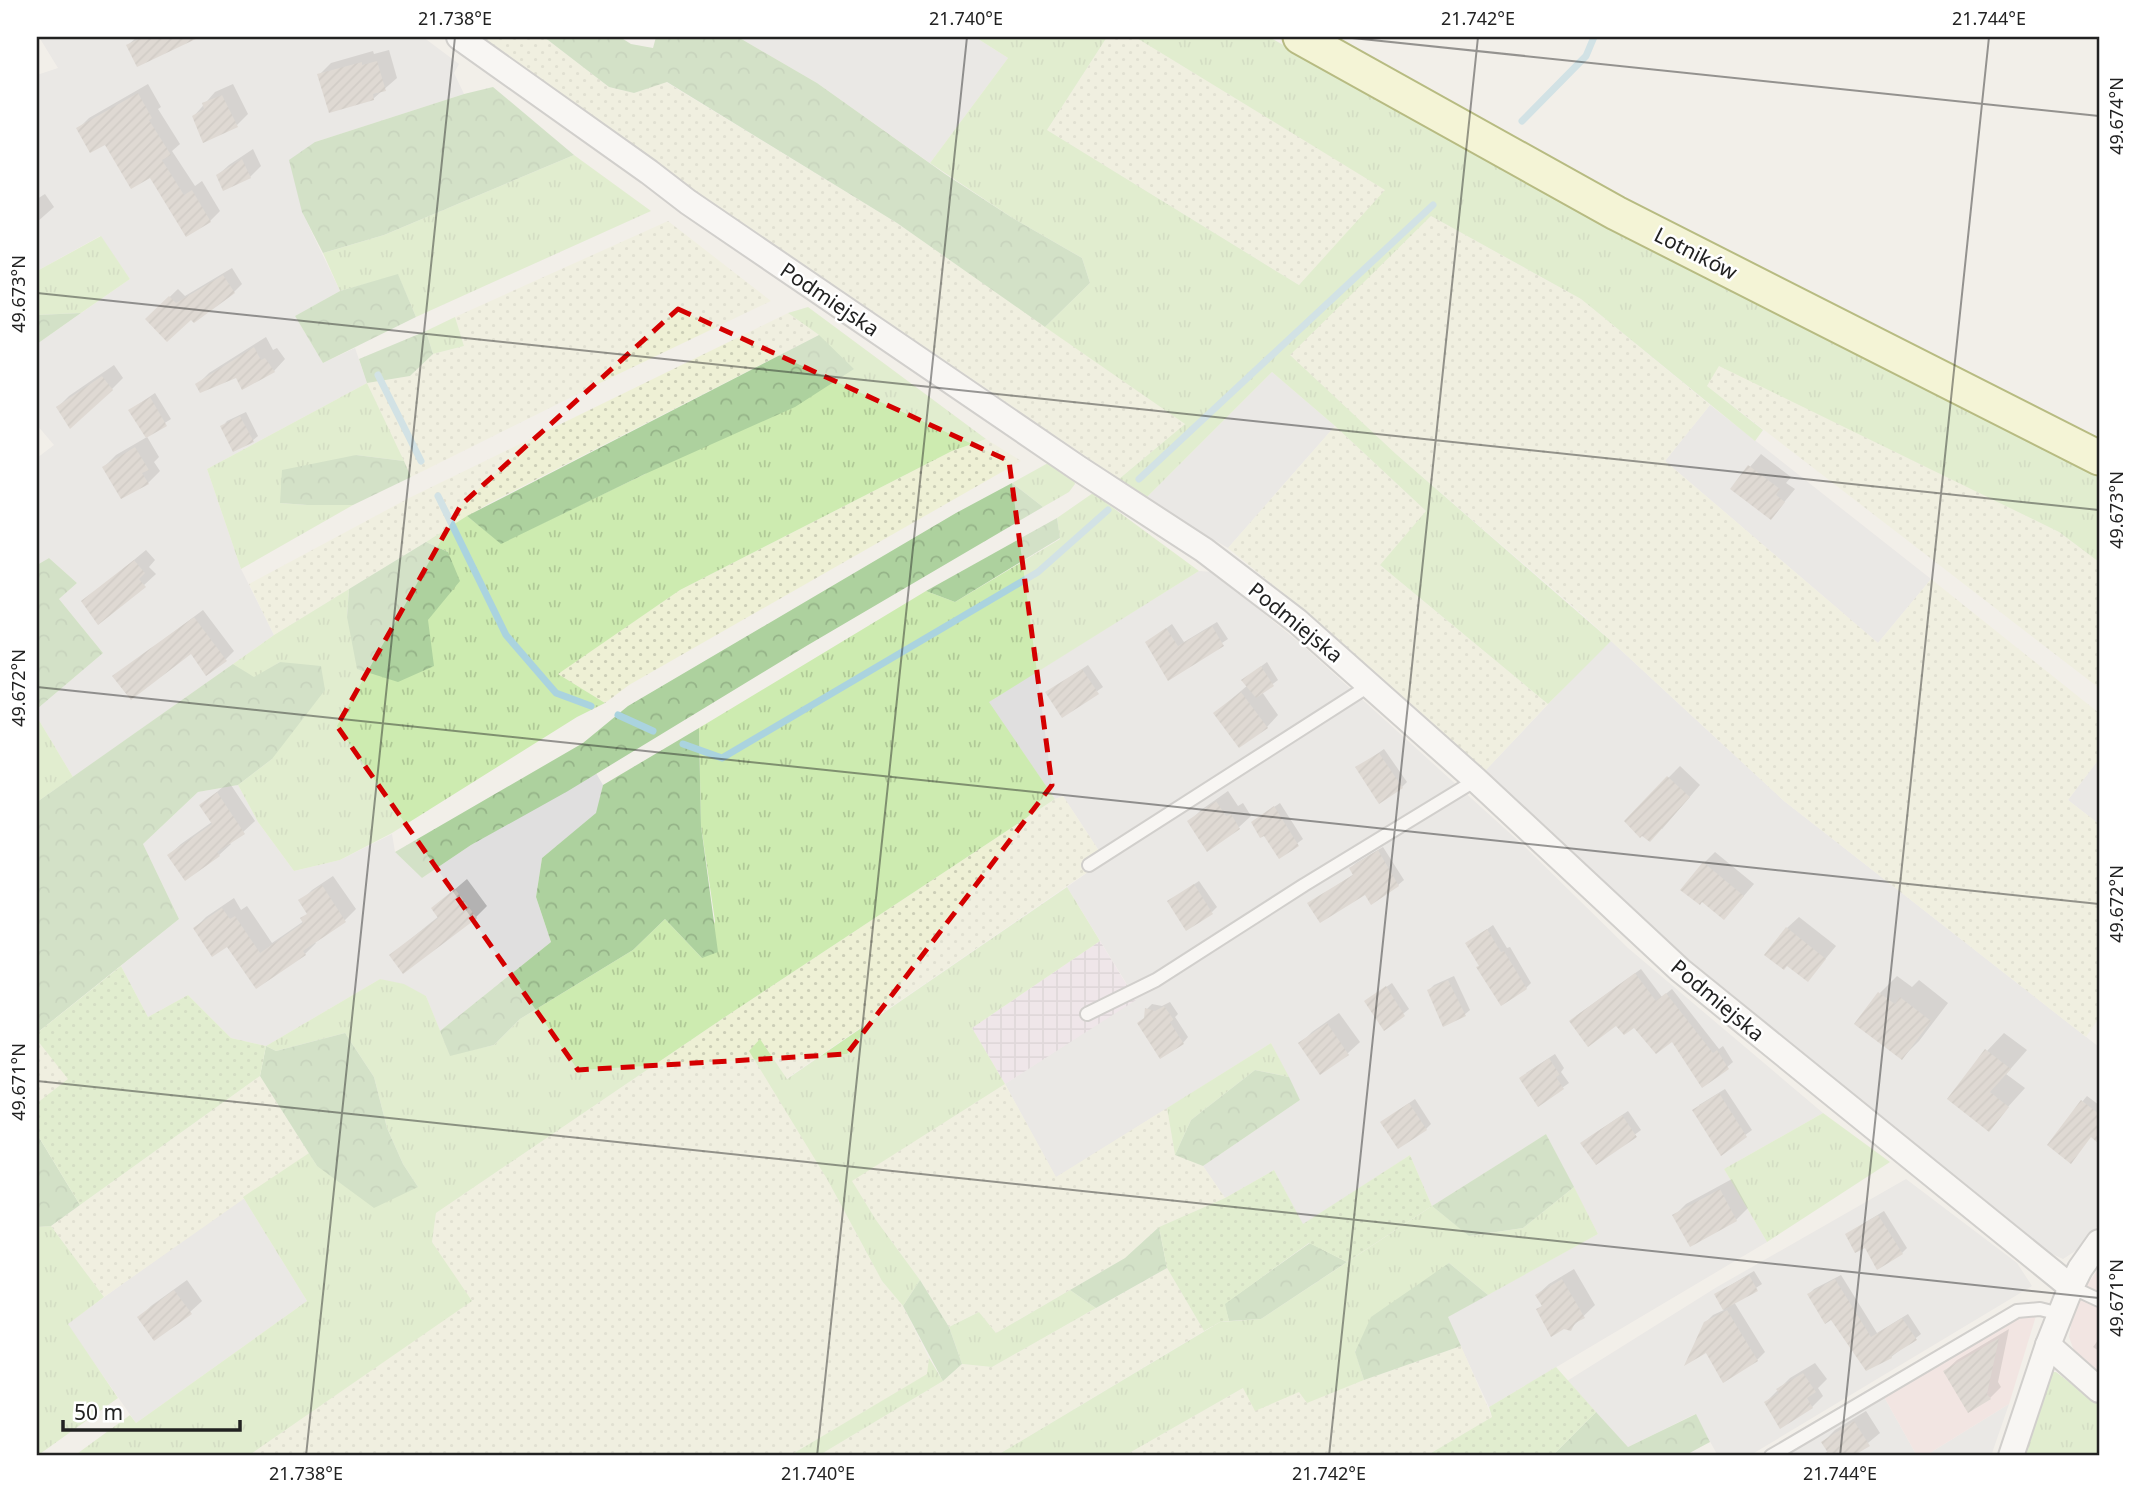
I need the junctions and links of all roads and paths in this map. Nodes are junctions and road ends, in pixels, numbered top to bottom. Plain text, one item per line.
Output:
1 (459, 37) edge
2 (1300, 37) edge
3 (2099, 458) edge
4 (1370, 685) junction
5 (1476, 780) junction
6 (1089, 864) dead end
7 (1087, 1014) dead end
8 (2099, 1242) edge
9 (2071, 1287) junction
10 (2099, 1300) edge
11 (2060, 1314) junction
12 (2049, 1345) junction
13 (2099, 1390) edge
14 (1771, 1456) edge
15 (2011, 1456) edge

1 - 4 street, Podmiejska
2 - 3 street, Lotników
4 - 5 street, Podmiejska
4 - 6 lane
5 - 7 lane
5 - 9 street, Podmiejska
8 - 9 street
9 - 10 lane
9 - 11 street
11 - 12 street
11 - 14 lane
12 - 13 street
12 - 15 street

